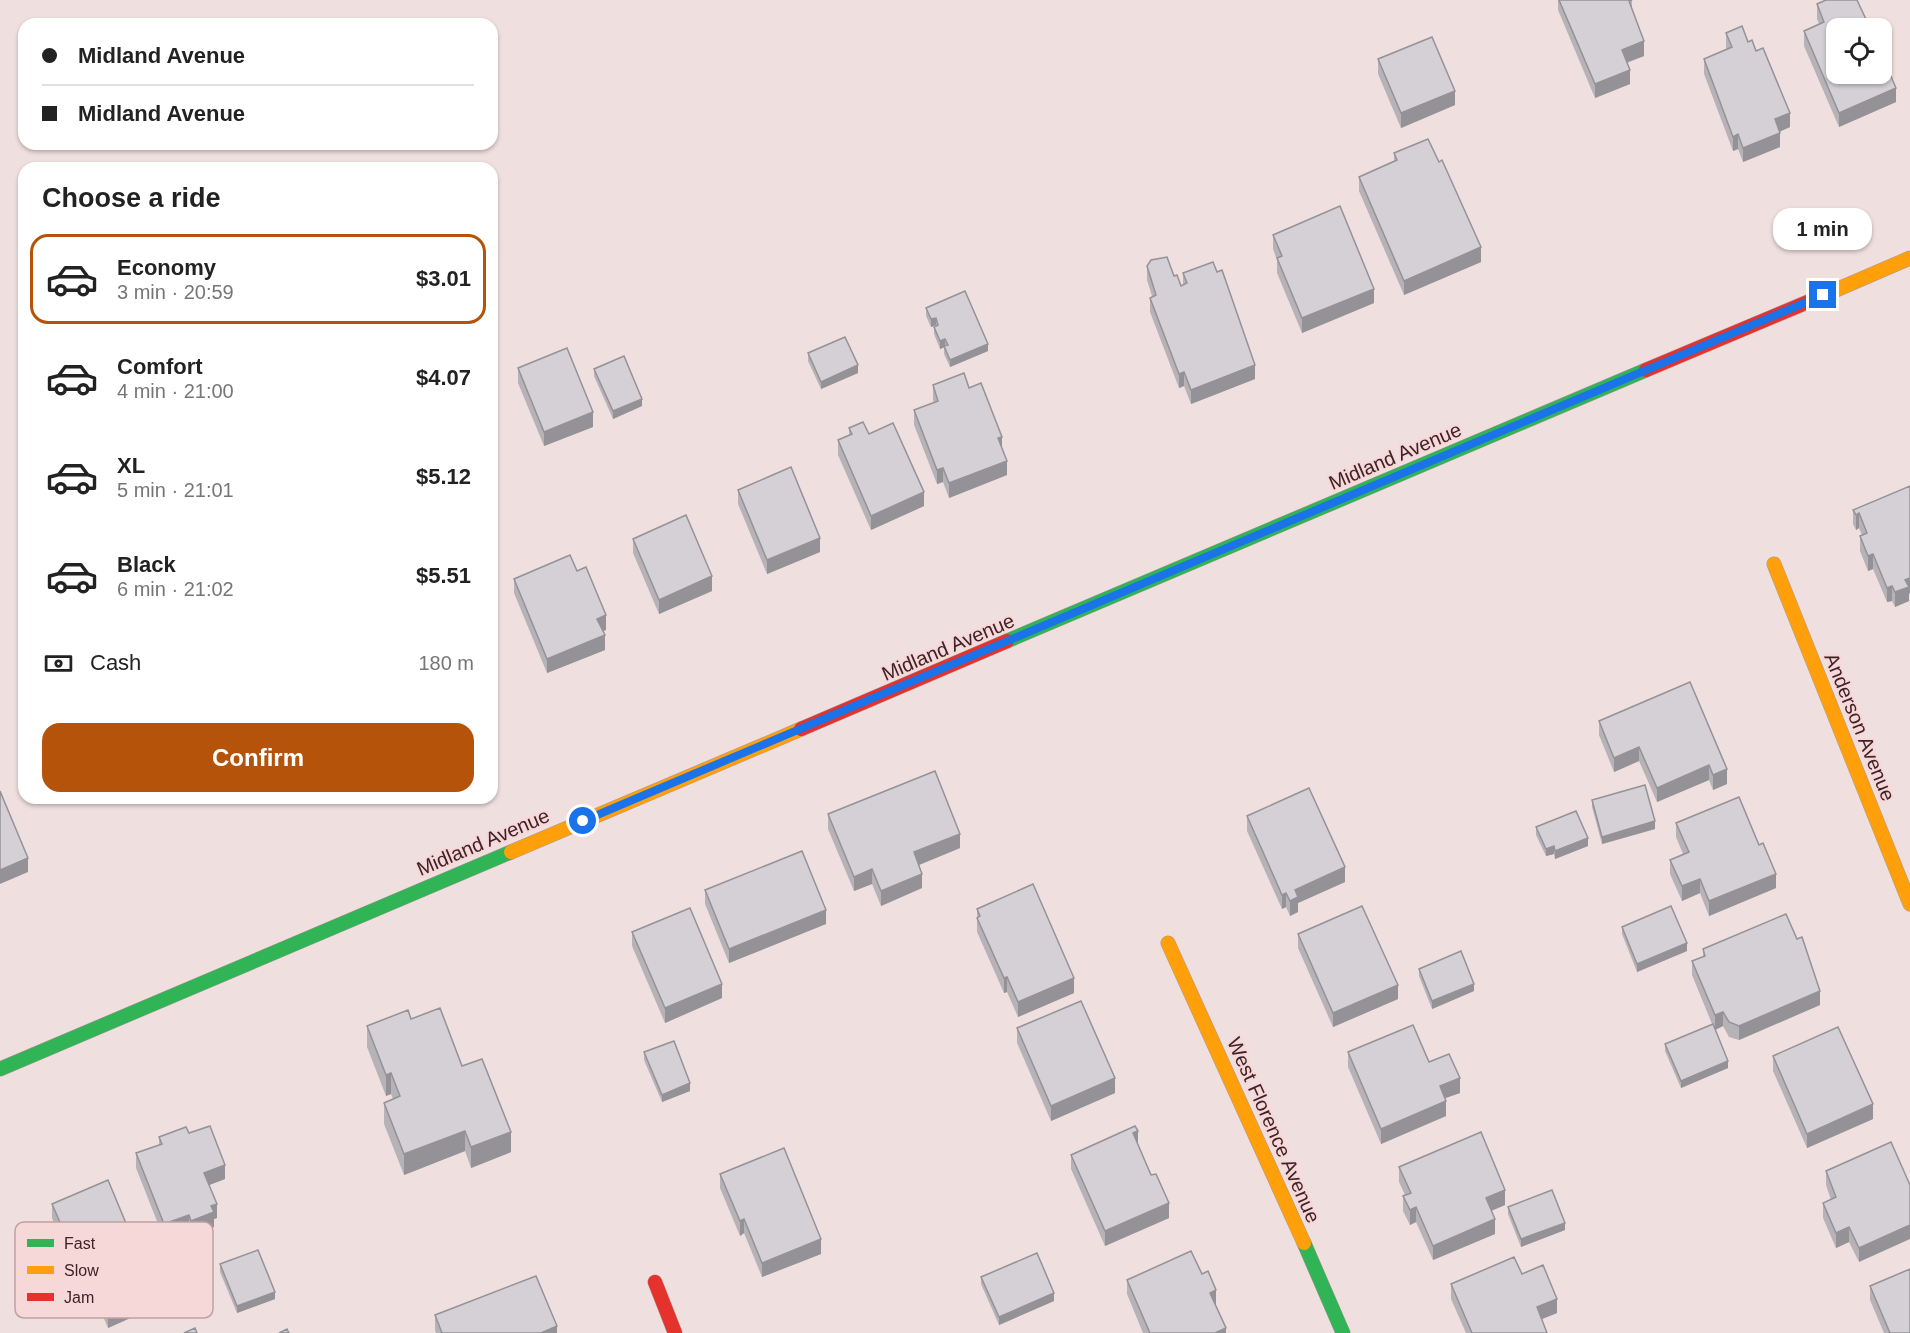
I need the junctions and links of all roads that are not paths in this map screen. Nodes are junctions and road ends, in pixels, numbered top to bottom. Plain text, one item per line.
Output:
1 (1910, 258) edge
2 (1774, 564) dead end
3 (1910, 904) edge
4 (1168, 943) dead end
5 (0, 1069) edge
6 (655, 1282) dead end
7 (675, 1333) edge
8 (1343, 1333) edge

1 - 5 street, Midland Avenue
2 - 3 street, Anderson Avenue
4 - 8 street, West Florence Avenue
6 - 7 street

